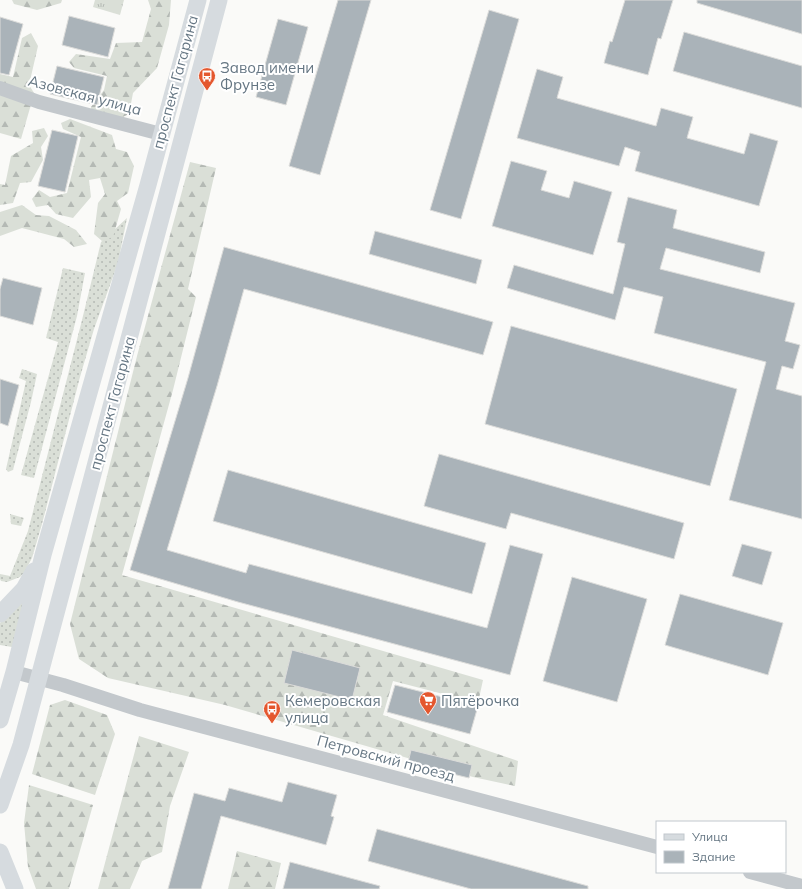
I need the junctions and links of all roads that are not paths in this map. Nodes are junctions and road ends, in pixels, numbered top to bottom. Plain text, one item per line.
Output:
1 (198, 0) edge
2 (219, 0) edge
3 (0, 88) edge
4 (161, 134) junction
5 (43, 555) junction
6 (0, 614) edge
7 (14, 672) junction
8 (38, 679) junction
9 (0, 720) edge
10 (0, 805) edge
11 (656, 847) edge
12 (0, 852) edge
13 (754, 873) edge
14 (802, 886) edge
15 (15, 889) edge

1 - 4 main road, проспект Гагарина
2 - 8 main road, проспект Гагарина
3 - 4 street, Азовская улица
4 - 5 main road, проспект Гагарина
5 - 6 main road
5 - 7 main road, проспект Гагарина
7 - 8 street, Петровский проезд
7 - 9 main road, проспект Гагарина
8 - 10 main road, проспект Гагарина
8 - 11 street, Петровский проезд
12 - 15 main road
13 - 14 street

